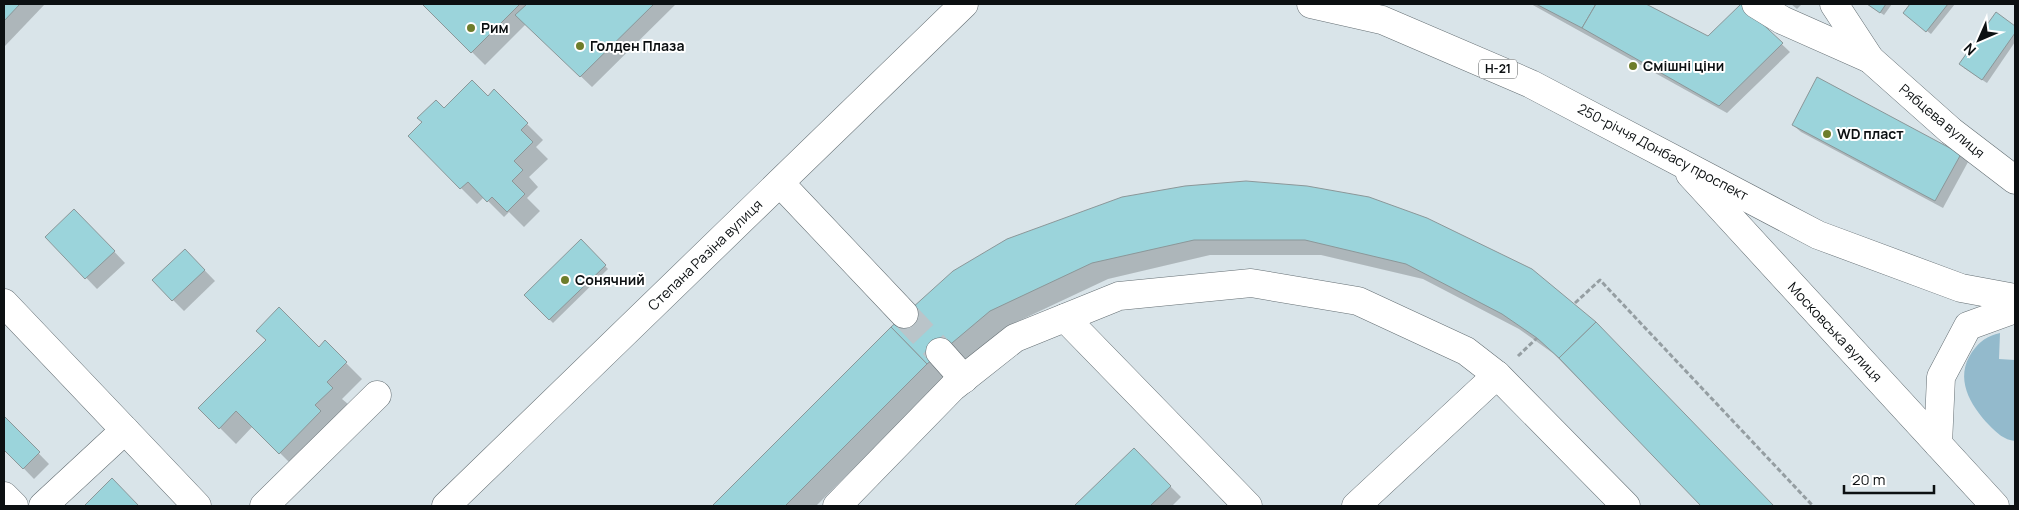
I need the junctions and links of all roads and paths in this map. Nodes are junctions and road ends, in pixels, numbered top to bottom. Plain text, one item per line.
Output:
1 (964, 4) edge
2 (1311, 4) edge
3 (1756, 4) edge
4 (1834, 4) edge
5 (1870, 59) junction
6 (1675, 158) junction
7 (2015, 180) edge
8 (780, 183) junction
9 (2015, 298) edge
10 (4, 303) edge
11 (1575, 303) dead end
12 (2015, 309) edge
13 (904, 314) tunnel mouth
14 (1065, 318) junction
15 (940, 352) tunnel mouth
16 (1497, 375) junction
17 (964, 379) junction
18 (377, 395) dead end
19 (126, 430) junction
20 (1938, 444) junction
21 (4, 496) edge
22 (847, 503) edge
23 (14, 506) edge
24 (43, 506) edge
25 (197, 506) edge
26 (264, 506) edge
27 (446, 506) edge
28 (1248, 506) edge
29 (1356, 506) edge
30 (1626, 506) edge
31 (1813, 506) edge
32 (1996, 506) edge

1 - 8 main road, Степана Разіна вулиця
2 - 6 main road, 250-річчя Донбасу проспект / Н-21
3 - 5 main road
4 - 5 main road
5 - 7 main road, Рябцева вулиця
6 - 9 main road, 250-річчя Донбасу проспект / Н-21
6 - 20 main road, Московська вулиця
8 - 13 main road
8 - 27 main road, Степана Разіна вулиця
10 - 19 main road
11 - 31 path
12 - 20 main road
14 - 16 main road
14 - 17 main road
14 - 28 main road
15 - 17 main road
16 - 29 main road
16 - 30 main road
17 - 22 main road
18 - 26 main road
19 - 24 main road
19 - 25 main road
20 - 32 main road, Московська вулиця
21 - 23 main road

